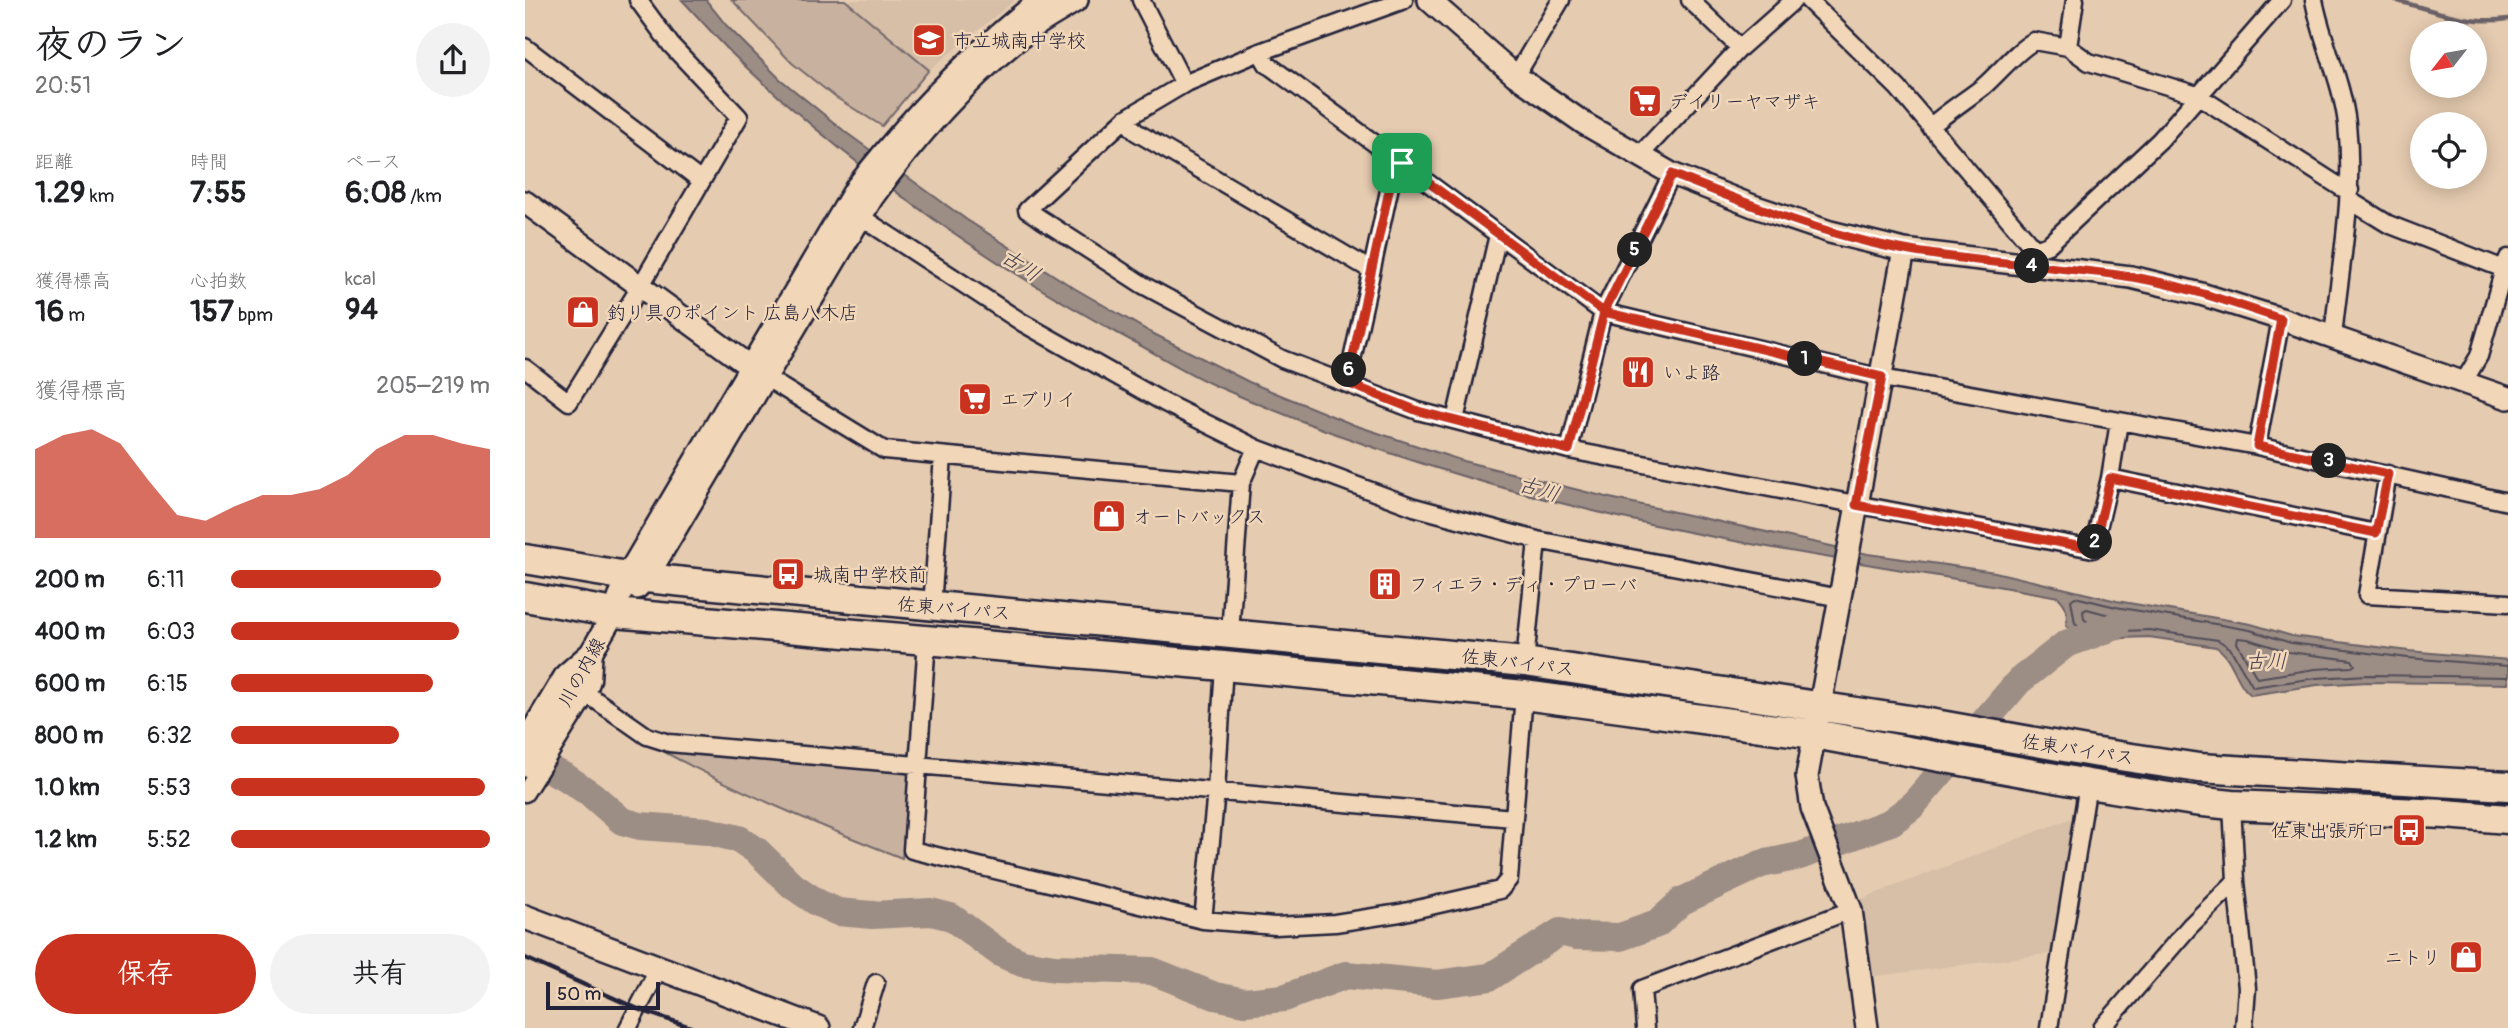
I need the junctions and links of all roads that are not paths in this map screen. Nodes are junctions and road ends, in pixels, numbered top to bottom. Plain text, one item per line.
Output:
1 (638, 0) edge
2 (1042, 0) edge
3 (1077, 0) edge
4 (1141, 0) edge
5 (1404, 0) edge
6 (1429, 0) edge
7 (1561, 0) edge
8 (1691, 0) edge
9 (1794, 0) edge
10 (1808, 0) edge
11 (2075, 0) edge
12 (2282, 0) edge
13 (2314, 0) edge
14 (525, 47) edge
15 (2068, 47) junction
16 (1740, 48) junction
17 (1260, 52) junction
18 (1516, 76) junction
19 (1184, 84) junction
20 (2197, 95) junction
21 (1125, 119) junction
22 (1930, 127) junction
23 (895, 151) junction
24 (1640, 155) junction
25 (1402, 163) junction
26 (1672, 174) junction
27 (700, 180) junction
28 (864, 193) junction
29 (2349, 195) junction
30 (525, 202) edge
31 (860, 217) junction
32 (1498, 235) junction
33 (1904, 250) junction
34 (2033, 258) junction
35 (2506, 264) edge
36 (1371, 270) junction
37 (640, 287) junction
38 (1604, 312) junction
39 (2281, 319) junction
40 (2333, 337) junction
41 (525, 368) edge
42 (757, 372) junction
43 (1882, 377) junction
44 (1347, 383) junction
45 (2463, 383) junction
46 (2508, 398) edge
47 (1455, 421) junction
48 (2119, 422) junction
49 (2257, 446) junction
50 (1257, 448) junction
51 (1569, 450) junction
52 (943, 456) junction
53 (2388, 474) junction
54 (2110, 478) junction
55 (1241, 483) junction
56 (2508, 502) edge
57 (1854, 515) junction
58 (2376, 533) junction
59 (1537, 541) junction
60 (525, 559) edge
61 (637, 577) junction
62 (1842, 589) junction
63 (525, 597) edge
64 (2508, 603) edge
65 (932, 606) junction
66 (614, 613) junction
67 (1230, 633) junction
68 (927, 640) junction
69 (594, 649) junction
70 (1525, 662) junction
71 (1224, 666) junction
72 (587, 694) junction
73 (1524, 695) junction
74 (1819, 706) junction
75 (560, 708) junction
76 (1814, 734) junction
77 (525, 738) edge
78 (919, 765) junction
79 (525, 766) edge
80 (2088, 784) junction
81 (2508, 786) edge
82 (1216, 791) junction
83 (525, 793) edge
84 (2232, 805) junction
85 (1513, 818) junction
86 (2508, 818) edge
87 (2236, 881) junction
88 (1849, 902) junction
89 (525, 917) edge
90 (1203, 920) junction
91 (659, 968) junction
92 (876, 983) dead end
93 (628, 1028) edge
94 (818, 1028) edge
95 (862, 1028) edge
96 (1645, 1028) edge
97 (1867, 1028) edge
98 (2049, 1028) edge
99 (2102, 1028) edge
100 (2244, 1028) edge

1 - 27 street
2 - 23 street
3 - 23 street
4 - 19 street
5 - 17 street
6 - 18 street
7 - 18 street
8 - 16 street
9 - 16 street
10 - 22 street
11 - 15 street
12 - 20 street
13 - 29 street
14 - 27 street
15 - 20 street
15 - 22 street
16 - 24 street
17 - 19 street
17 - 25 street
18 - 24 street
19 - 21 street
20 - 29 street
20 - 34 street
21 - 36 street
21 - 44 street
22 - 34 street
23 - 28 street
24 - 26 street
25 - 32 street
25 - 36 street
26 - 33 street
26 - 38 street
27 - 37 street
28 - 31 street
28 - 42 street
29 - 35 street
29 - 40 street
30 - 37 street
31 - 42 street
31 - 50 street
32 - 38 street
32 - 47 street
33 - 34 street
33 - 43 street
34 - 39 street
35 - 45 street
36 - 44 street
37 - 41 street
37 - 42 street
38 - 43 street
38 - 51 street
39 - 40 street
39 - 49 street
40 - 45 street
42 - 52 street
42 - 61 street, 川の内線
43 - 48 street
43 - 57 street
44 - 47 street
45 - 46 street
47 - 51 street
48 - 49 street
48 - 54 street
49 - 53 street
50 - 55 street
50 - 59 street
51 - 57 street
52 - 55 street
52 - 65 street
53 - 56 street
53 - 58 street
54 - 57 street
54 - 58 street
55 - 67 street
57 - 62 street
58 - 64 street
59 - 62 street
59 - 70 street
60 - 61 highway, 佐東バイパス
61 - 65 highway, 佐東バイパス
61 - 66 street, 川の内線
62 - 74 street
63 - 66 highway, 佐東バイパス
65 - 67 highway, 佐東バイパス
66 - 68 highway, 佐東バイパス
66 - 69 street, 川の内線
67 - 70 highway, 佐東バイパス
68 - 71 highway, 佐東バイパス
68 - 78 street
69 - 72 street
69 - 75 street, 川の内線
70 - 74 highway, 佐東バイパス
71 - 73 highway, 佐東バイパス
71 - 82 street
72 - 75 street
72 - 78 street
73 - 76 highway, 佐東バイパス
73 - 85 street
74 - 76 street
74 - 81 highway, 佐東バイパス
75 - 77 street
75 - 79 street, 川の内線
75 - 83 street
76 - 80 highway, 佐東バイパス
76 - 88 street
78 - 82 street
78 - 90 street
80 - 84 highway, 佐東バイパス
80 - 98 street
82 - 85 street
82 - 90 street
84 - 86 highway, 佐東バイパス
84 - 87 street
85 - 90 street
87 - 99 street
87 - 100 street
88 - 96 street
88 - 97 street
89 - 91 main road
91 - 93 street
91 - 94 main road
92 - 95 street

